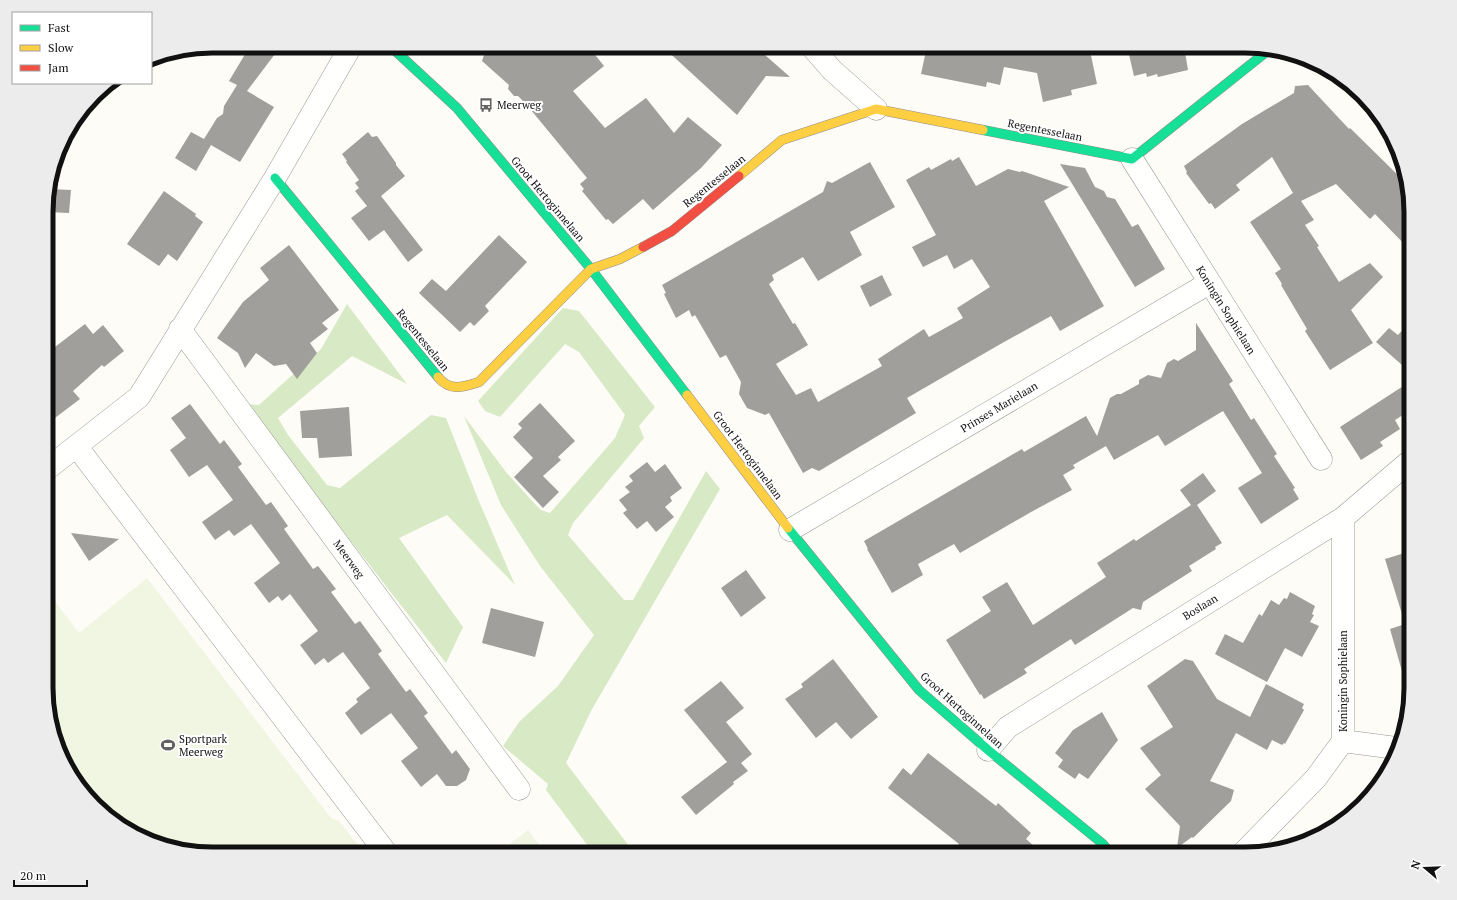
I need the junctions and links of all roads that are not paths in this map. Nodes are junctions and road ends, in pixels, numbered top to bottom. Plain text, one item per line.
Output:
1 (347, 53) edge
2 (398, 53) edge
3 (817, 53) edge
4 (1264, 54) edge
5 (876, 109) junction
6 (1132, 159) junction
7 (275, 178) junction
8 (591, 270) junction
9 (1209, 283) junction
10 (180, 329) junction
11 (78, 447) junction
12 (1321, 459) dead end
13 (53, 465) edge
14 (1404, 466) edge
15 (1343, 518) junction
16 (790, 530) junction
17 (1342, 741) junction
18 (1393, 748) edge
19 (988, 750) junction
20 (519, 789) dead end
21 (382, 847) edge
22 (1105, 847) edge
23 (1249, 847) edge

1 - 7 street
2 - 8 street, Groot Hertoginnelaan
3 - 5 street
4 - 6 street
5 - 6 street, Regentesselaan
5 - 8 street, Regentesselaan
6 - 9 street, Koningin Sophielaan
7 - 8 street, Regentesselaan
7 - 10 street
8 - 16 street, Groot Hertoginnelaan
9 - 12 street, Koningin Sophielaan
9 - 16 street, Prinses Marielaan
10 - 11 street
10 - 20 street, Meerweg
11 - 13 street
11 - 21 street
14 - 15 street, Boslaan
15 - 17 street, Koningin Sophielaan
15 - 19 street, Boslaan
16 - 19 street, Groot Hertoginnelaan
17 - 18 street
17 - 23 street, Koningin Sophielaan
19 - 22 street, Groot Hertoginnelaan

